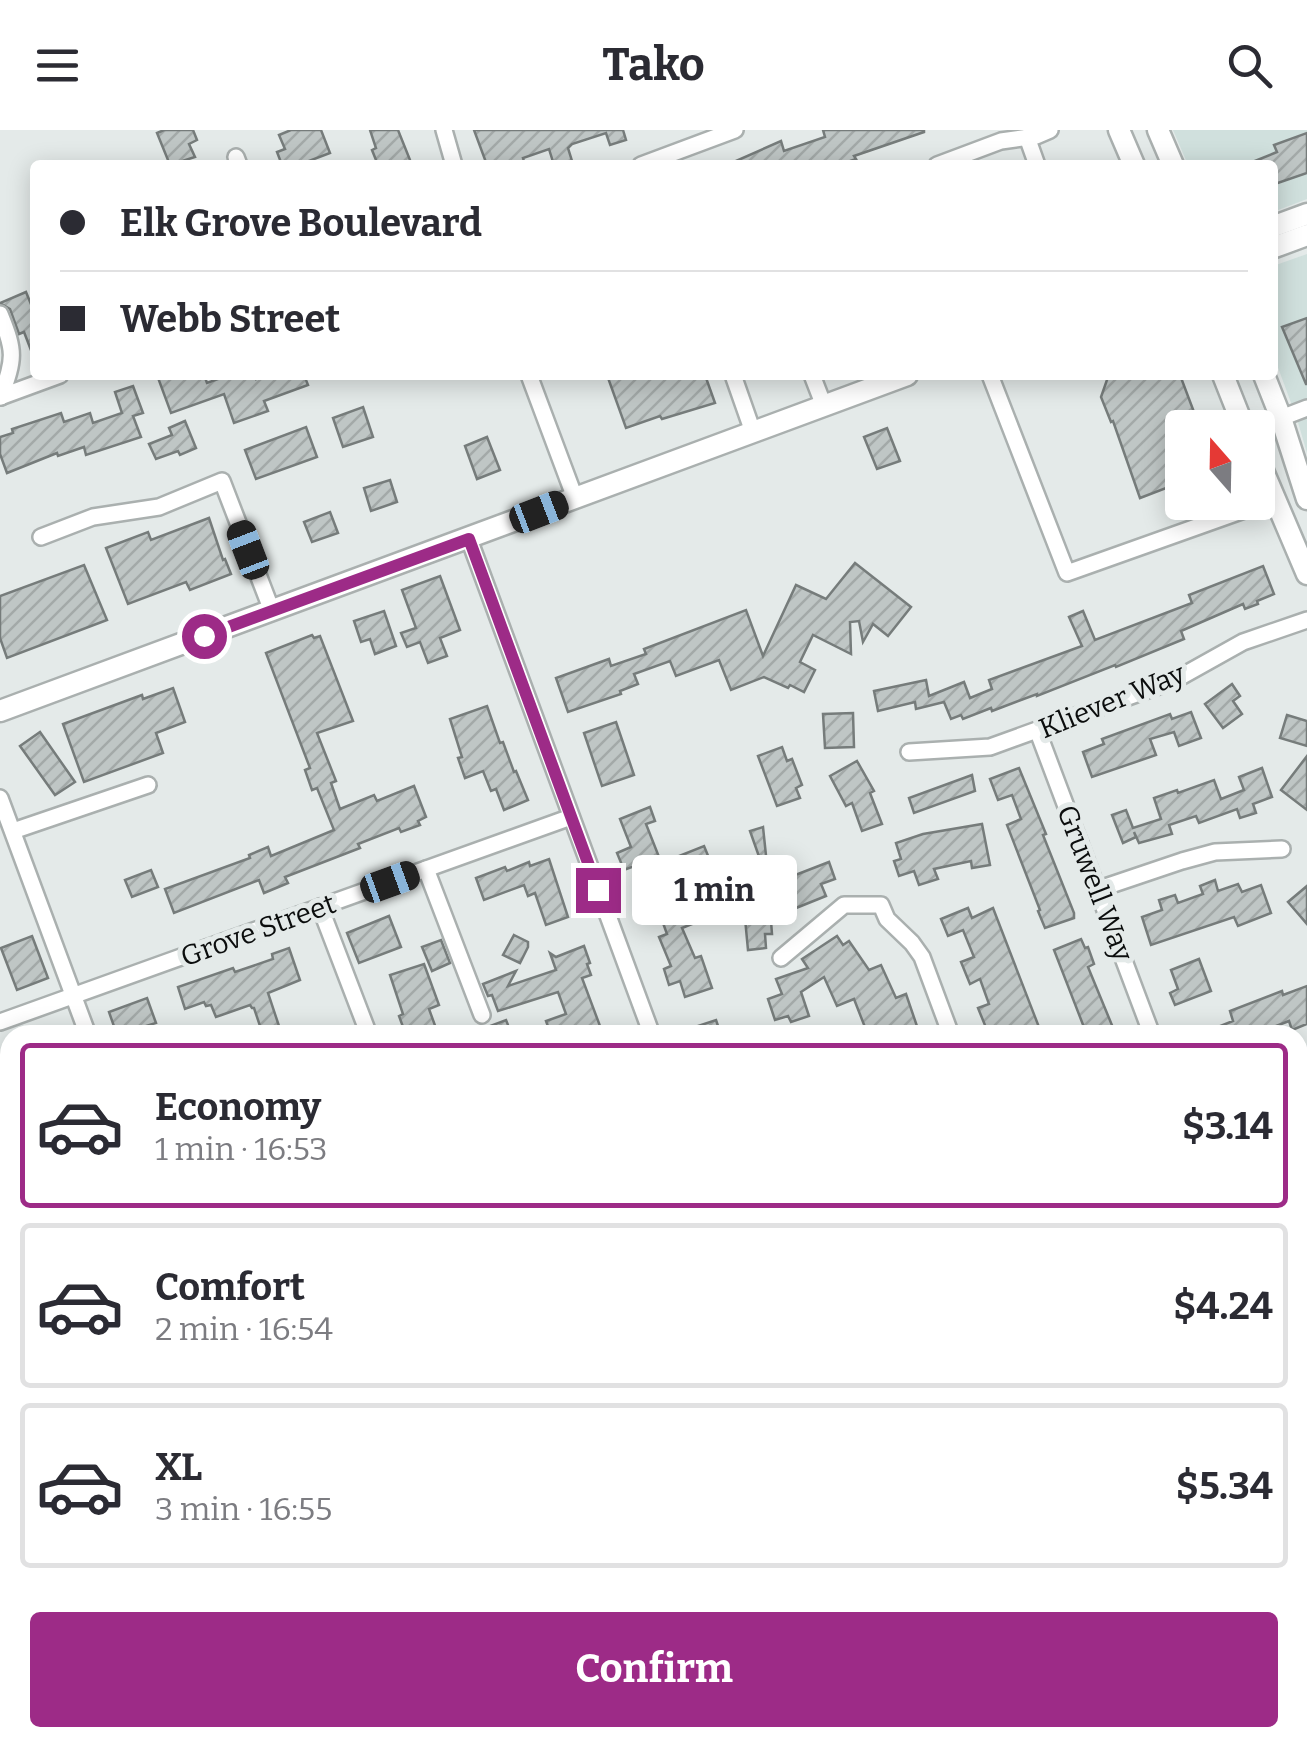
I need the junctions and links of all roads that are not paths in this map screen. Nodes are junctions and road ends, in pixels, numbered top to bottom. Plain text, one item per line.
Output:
1 (444, 130) edge
2 (735, 130) edge
3 (1050, 130) edge
4 (1119, 130) edge
5 (1145, 130) edge
6 (1158, 130) edge
7 (1027, 137) junction
8 (1170, 159) edge
9 (453, 160) edge
10 (654, 160) edge
11 (950, 160) edge
12 (1036, 160) edge
13 (1132, 160) edge
14 (1307, 214) edge
15 (1278, 225) edge
16 (1307, 235) edge
17 (1278, 246) edge
18 (0, 314) edge
19 (46, 380) edge
20 (530, 380) edge
21 (735, 380) edge
22 (814, 380) edge
23 (894, 380) edge
24 (992, 380) edge
25 (1225, 380) edge
26 (1266, 380) edge
27 (0, 397) edge
28 (824, 406) junction
29 (1307, 408) edge
30 (1237, 410) edge
31 (1281, 418) junction
32 (753, 432) junction
33 (574, 498) junction
34 (1307, 498) edge
35 (1275, 500) edge
36 (1218, 520) edge
37 (41, 537) dead end
38 (469, 539) junction
39 (1307, 574) edge
40 (272, 611) junction
41 (1307, 620) edge
42 (0, 711) edge
43 (1038, 732) junction
44 (909, 752) dead end
45 (148, 785) dead end
46 (0, 798) edge
47 (572, 817) junction
48 (12, 832) junction
49 (1282, 848) dead end
50 (426, 869) junction
51 (1099, 889) junction
52 (320, 907) junction
53 (781, 958) dead end
54 (73, 996) junction
55 (482, 1015) dead end
56 (0, 1022) edge
57 (84, 1025) edge
58 (365, 1025) edge
59 (648, 1025) edge
60 (947, 1025) edge
61 (1148, 1025) edge

1 - 9 street
2 - 10 street
3 - 7 street
4 - 13 main road
5 - 8 main road
6 - 8 main road
7 - 11 street
7 - 12 street
14 - 15 main road
16 - 17 main road
18 - 27 street
19 - 27 street
20 - 33 street
21 - 32 street
22 - 28 street
23 - 28 main road
24 - 36 street
25 - 30 main road
26 - 31 main road
28 - 32 main road
29 - 31 street
31 - 34 main road
32 - 33 main road
33 - 38 main road
35 - 39 main road
37 - 40 street
38 - 40 main road
38 - 47 street
40 - 42 main road
41 - 43 street, Kliever Way
43 - 44 street, Kliever Way
43 - 51 street, Gruwell Way
45 - 48 street
46 - 48 street
47 - 50 street, Grove Street
47 - 59 street
48 - 54 street
49 - 51 street
50 - 52 street, Grove Street
50 - 55 street
51 - 61 street, Gruwell Way
52 - 54 street, Grove Street
52 - 58 street
53 - 60 street
54 - 56 street, Grove Street
54 - 57 street

